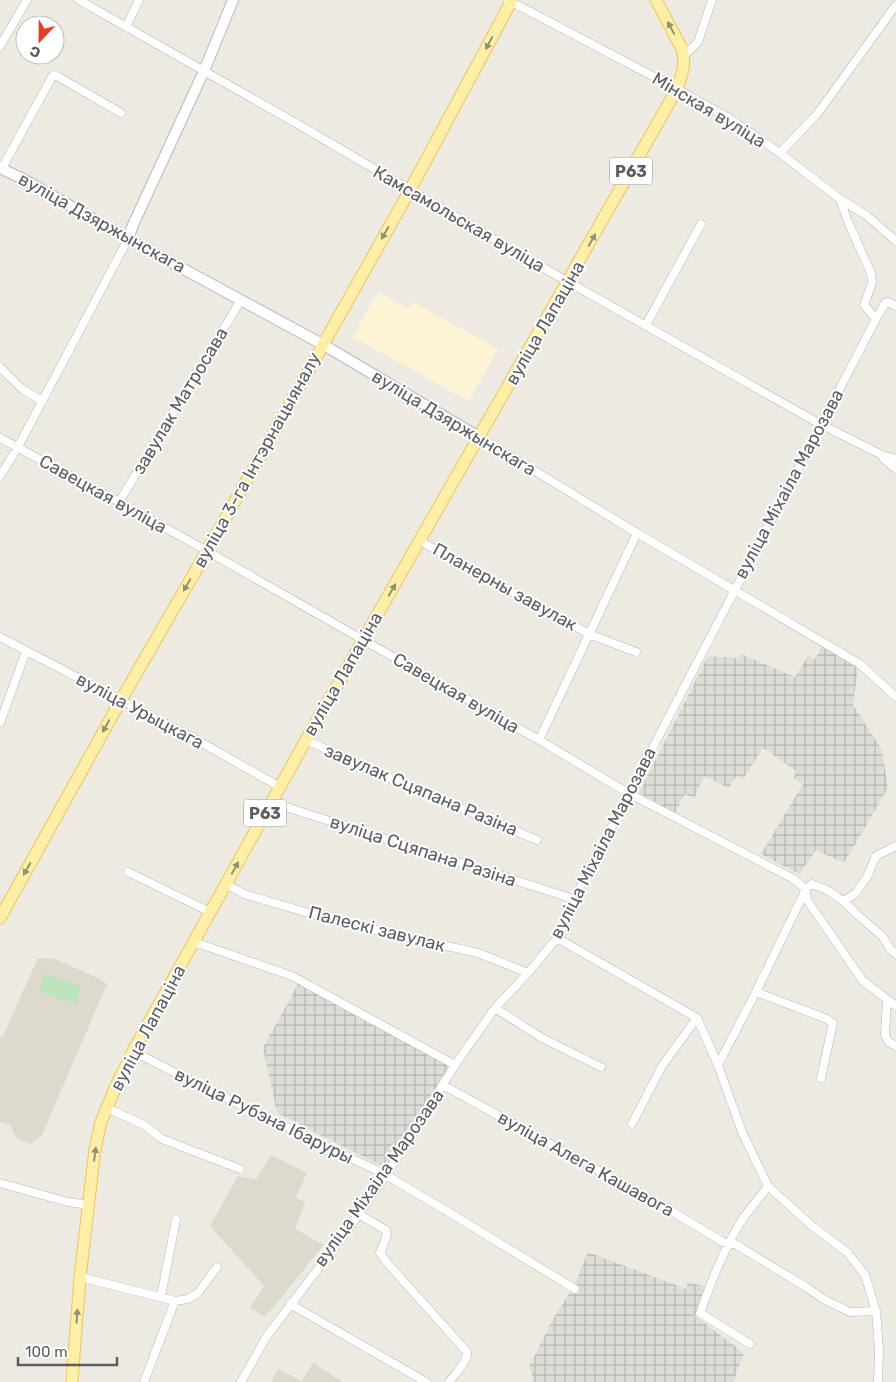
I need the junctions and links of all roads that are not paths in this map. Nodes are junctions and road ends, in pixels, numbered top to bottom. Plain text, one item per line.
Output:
1 (27, 0) edge
2 (79, 0) edge
3 (139, 0) edge
4 (233, 0) edge
5 (656, 0) edge
6 (712, 0) edge
7 (510, 1) edge
8 (896, 5) edge
9 (126, 27) junction
10 (0, 46) edge
11 (684, 56) junction
12 (204, 71) junction
13 (677, 89) junction
14 (121, 113) dead end
15 (780, 153) junction
16 (1, 168) edge
17 (410, 190) junction
18 (840, 199) junction
19 (701, 224) dead end
20 (128, 239) junction
21 (896, 241) edge
22 (568, 282) junction
23 (241, 300) junction
24 (896, 306) edge
25 (876, 318) junction
26 (646, 325) junction
27 (322, 344) junction
28 (0, 367) edge
29 (42, 401) junction
30 (820, 424) junction
31 (479, 437) junction
32 (0, 438) edge
33 (18, 447) junction
34 (882, 455) junction
35 (896, 459) edge
36 (896, 469) edge
37 (0, 476) edge
38 (119, 502) junction
39 (638, 533) junction
40 (420, 541) junction
41 (206, 551) junction
42 (734, 589) junction
43 (589, 634) junction
44 (0, 637) edge
45 (363, 640) junction
46 (26, 650) junction
47 (636, 652) dead end
48 (896, 697) edge
49 (121, 700) junction
50 (0, 723) edge
51 (306, 740) junction
52 (539, 740) junction
53 (280, 787) junction
54 (628, 794) junction
55 (272, 801) junction
56 (536, 840) dead end
57 (896, 846) edge
58 (128, 872) dead end
59 (226, 884) junction
60 (806, 889) junction
61 (574, 899) junction
62 (843, 900) junction
63 (210, 912) junction
64 (0, 918) edge
65 (558, 938) junction
66 (194, 942) junction
67 (896, 954) edge
68 (528, 973) junction
69 (756, 992) junction
70 (888, 1000) junction
71 (896, 1006) edge
72 (495, 1008) junction
73 (697, 1018) junction
74 (896, 1046) edge
75 (133, 1051) junction
76 (455, 1065) junction
77 (718, 1065) junction
78 (601, 1067) dead end
79 (822, 1078) dead end
80 (443, 1085) junction
81 (106, 1108) junction
82 (632, 1124) dead end
83 (240, 1169) dead end
84 (386, 1175) junction
85 (0, 1183) edge
86 (768, 1186) junction
87 (89, 1205) junction
88 (358, 1214) junction
89 (176, 1220) dead end
90 (729, 1244) junction
91 (217, 1267) dead end
92 (80, 1277) junction
93 (575, 1289) dead end
94 (161, 1296) junction
95 (174, 1301) junction
96 (290, 1304) junction
97 (876, 1311) junction
98 (750, 1344) dead end
99 (72, 1382) edge
100 (144, 1382) edge
101 (241, 1382) edge
102 (426, 1382) edge
103 (449, 1382) edge
104 (878, 1382) edge

1 - 10 street
2 - 9 street, Камсамольская вуліца
3 - 9 street
4 - 12 street
11 -> 5 main road
6 - 11 street
7 - 13 street, Мінская вуліца
7 -> 17 main road, вуліца 3-га Інтэрнацыяналу
8 - 15 street
9 - 12 street, Камсамольская вуліца
11 - 13 main road, вуліца Лапаціна / Р63
12 - 17 street, Камсамольская вуліца
12 - 20 street
13 - 15 street, Мінская вуліца
22 -> 13 main road, вуліца Лапаціна / Р63
14 - 16 street
15 - 18 street, Мінская вуліца
16 - 20 street, вуліца Дзяржынскага
17 - 22 street, Камсамольская вуліца
17 -> 27 main road, вуліца 3-га Інтэрнацыяналу
18 - 21 street, Мінская вуліца
18 - 25 street
19 - 26 street
20 - 23 street, вуліца Дзяржынскага
20 - 29 street
22 - 26 street, Камсамольская вуліца
22 - 31 main road, вуліца Лапаціна / Р63
23 - 27 street, вуліца Дзяржынскага
23 - 38 street, завулак Матросава
24 - 25 street, вуліца Міхаіла Марозава
25 - 30 street, вуліца Міхаіла Марозава
26 - 30 street, Камсамольская вуліца
27 - 31 street, вуліца Дзяржынскага
27 - 41 main road, вуліца 3-га Інтэрнацыяналу
28 - 29 street
29 - 33 street
30 - 34 street, Камсамольская вуліца
30 - 42 street, вуліца Міхаіла Марозава
31 - 39 street, вуліца Дзяржынскага
31 - 40 main road, вуліца Лапаціна / Р63
32 - 33 street, Савецкая вуліца
33 - 37 street
33 - 38 street, Савецкая вуліца
34 - 35 street, Камсамольская вуліца
34 - 36 street
38 - 41 street, Савецкая вуліца
39 - 42 street, вуліца Дзяржынскага
39 - 43 street, Планерны завулак
40 - 43 street, Планерны завулак
45 -> 40 main road, вуліца Лапаціна / Р63
41 - 45 street, Савецкая вуліца
41 -> 49 main road, вуліца 3-га Інтэрнацыяналу
42 - 48 street, вуліца Дзяржынскага
42 - 54 street, вуліца Міхаіла Марозава
43 - 47 street, Планерны завулак
43 - 52 street, Планерны завулак
44 - 46 street, вуліца Урыцкага
45 - 51 main road, вуліца Лапаціна / Р63
45 - 52 street, Савецкая вуліца
46 - 49 street, вуліца Урыцкага
46 - 50 street
49 - 53 street, вуліца Урыцкага
49 -> 64 main road, вуліца 3-га Інтэрнацыяналу
51 - 53 main road, вуліца Лапаціна / Р63
51 - 56 street, завулак Сцяпана Разіна
52 - 54 street, Савецкая вуліца
53 - 55 main road, вуліца Лапаціна / Р63
54 - 60 street, Савецкая вуліца
54 - 61 street, вуліца Міхаіла Марозава
59 -> 55 main road, вуліца Лапаціна / Р63
55 - 61 street, вуліца Сцяпана Разіна
57 - 62 street
58 - 63 street
59 - 63 main road, вуліца Лапаціна / Р63
59 - 68 street, Палескі завулак
60 - 62 street
60 - 69 street
60 - 70 street
61 - 65 street, вуліца Міхаіла Марозава
62 - 67 street
63 - 66 main road, вуліца Лапаціна / Р63
65 - 68 street, вуліца Міхаіла Марозава
65 - 73 street
66 - 75 main road, вуліца Лапаціна / Р63
66 - 76 street
68 - 72 street, вуліца Міхаіла Марозава
69 - 77 street
69 - 79 street
70 - 71 street
70 - 74 street
72 - 76 street, вуліца Міхаіла Марозава
72 - 78 street
73 - 77 street
73 - 82 street
75 - 81 main road, вуліца Лапаціна / Р63
75 - 84 street, вуліца Рубэна Ібаруры
76 - 80 street, вуліца Міхаіла Марозава
77 - 86 street
80 - 84 street, вуліца Міхаіла Марозава
80 - 90 street, вуліца Алега Кашавога
81 - 83 street
87 -> 81 main road, вуліца Лапаціна / Р63
84 - 88 street, вуліца Міхаіла Марозава
84 - 93 street, вуліца Рубэна Ібаруры
85 - 87 street
86 - 90 street
86 - 97 street
87 - 92 main road, вуліца Лапаціна / Р63
88 - 96 street, вуліца Міхаіла Марозава
88 - 103 street
89 - 94 street
90 - 97 street, вуліца Алега Кашавога
90 - 98 street
91 - 95 street
92 - 94 street
99 -> 92 main road, вуліца Лапаціна / Р63
94 - 95 street
95 - 100 street
96 - 101 street, вуліца Міхаіла Марозава
96 - 102 street
97 - 104 street

